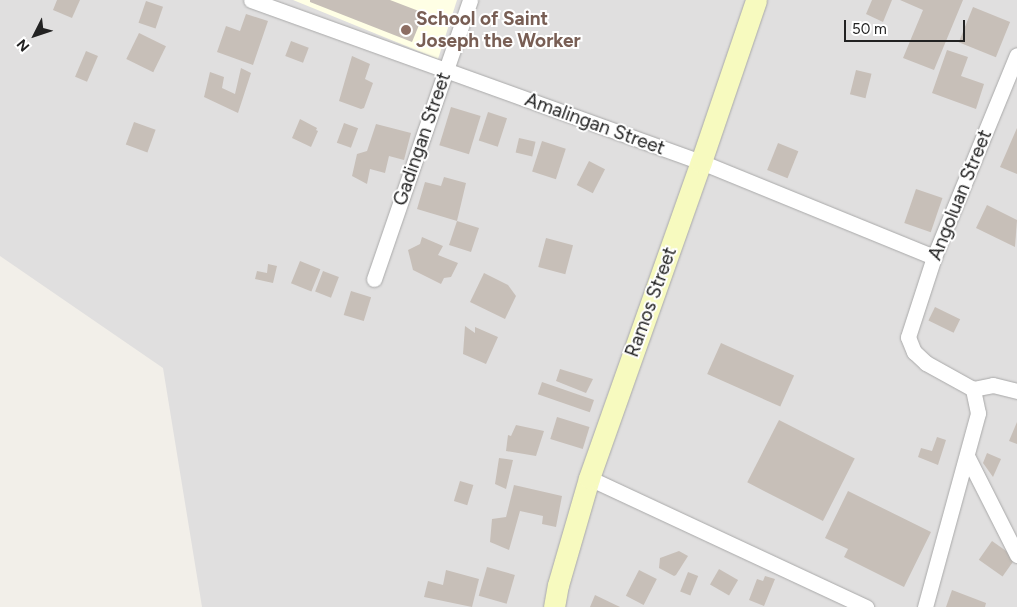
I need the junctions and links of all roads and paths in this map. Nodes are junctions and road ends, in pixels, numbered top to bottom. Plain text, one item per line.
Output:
1 (251, 0) edge
2 (470, 0) edge
3 (756, 0) edge
4 (1017, 55) edge
5 (446, 71) junction
6 (701, 162) junction
7 (934, 257) junction
8 (374, 279) dead end
9 (973, 389) junction
10 (1017, 391) edge
11 (967, 456) junction
12 (588, 478) junction
13 (1017, 556) edge
14 (554, 607) edge
15 (866, 607) edge
16 (925, 607) edge

1 - 5 street, Amalingan Street
2 - 5 street, Gadingan Street
3 - 6 main road, Ramos Street
4 - 7 street, Angoluan Street
5 - 6 street, Amalingan Street
5 - 8 street, Gadingan Street
6 - 7 street, Amalingan Street
6 - 12 main road, Ramos Street
7 - 9 street, Angoluan Street
9 - 10 street
9 - 11 street
11 - 13 street
11 - 16 street
12 - 14 main road, Ramos Street
12 - 15 street

